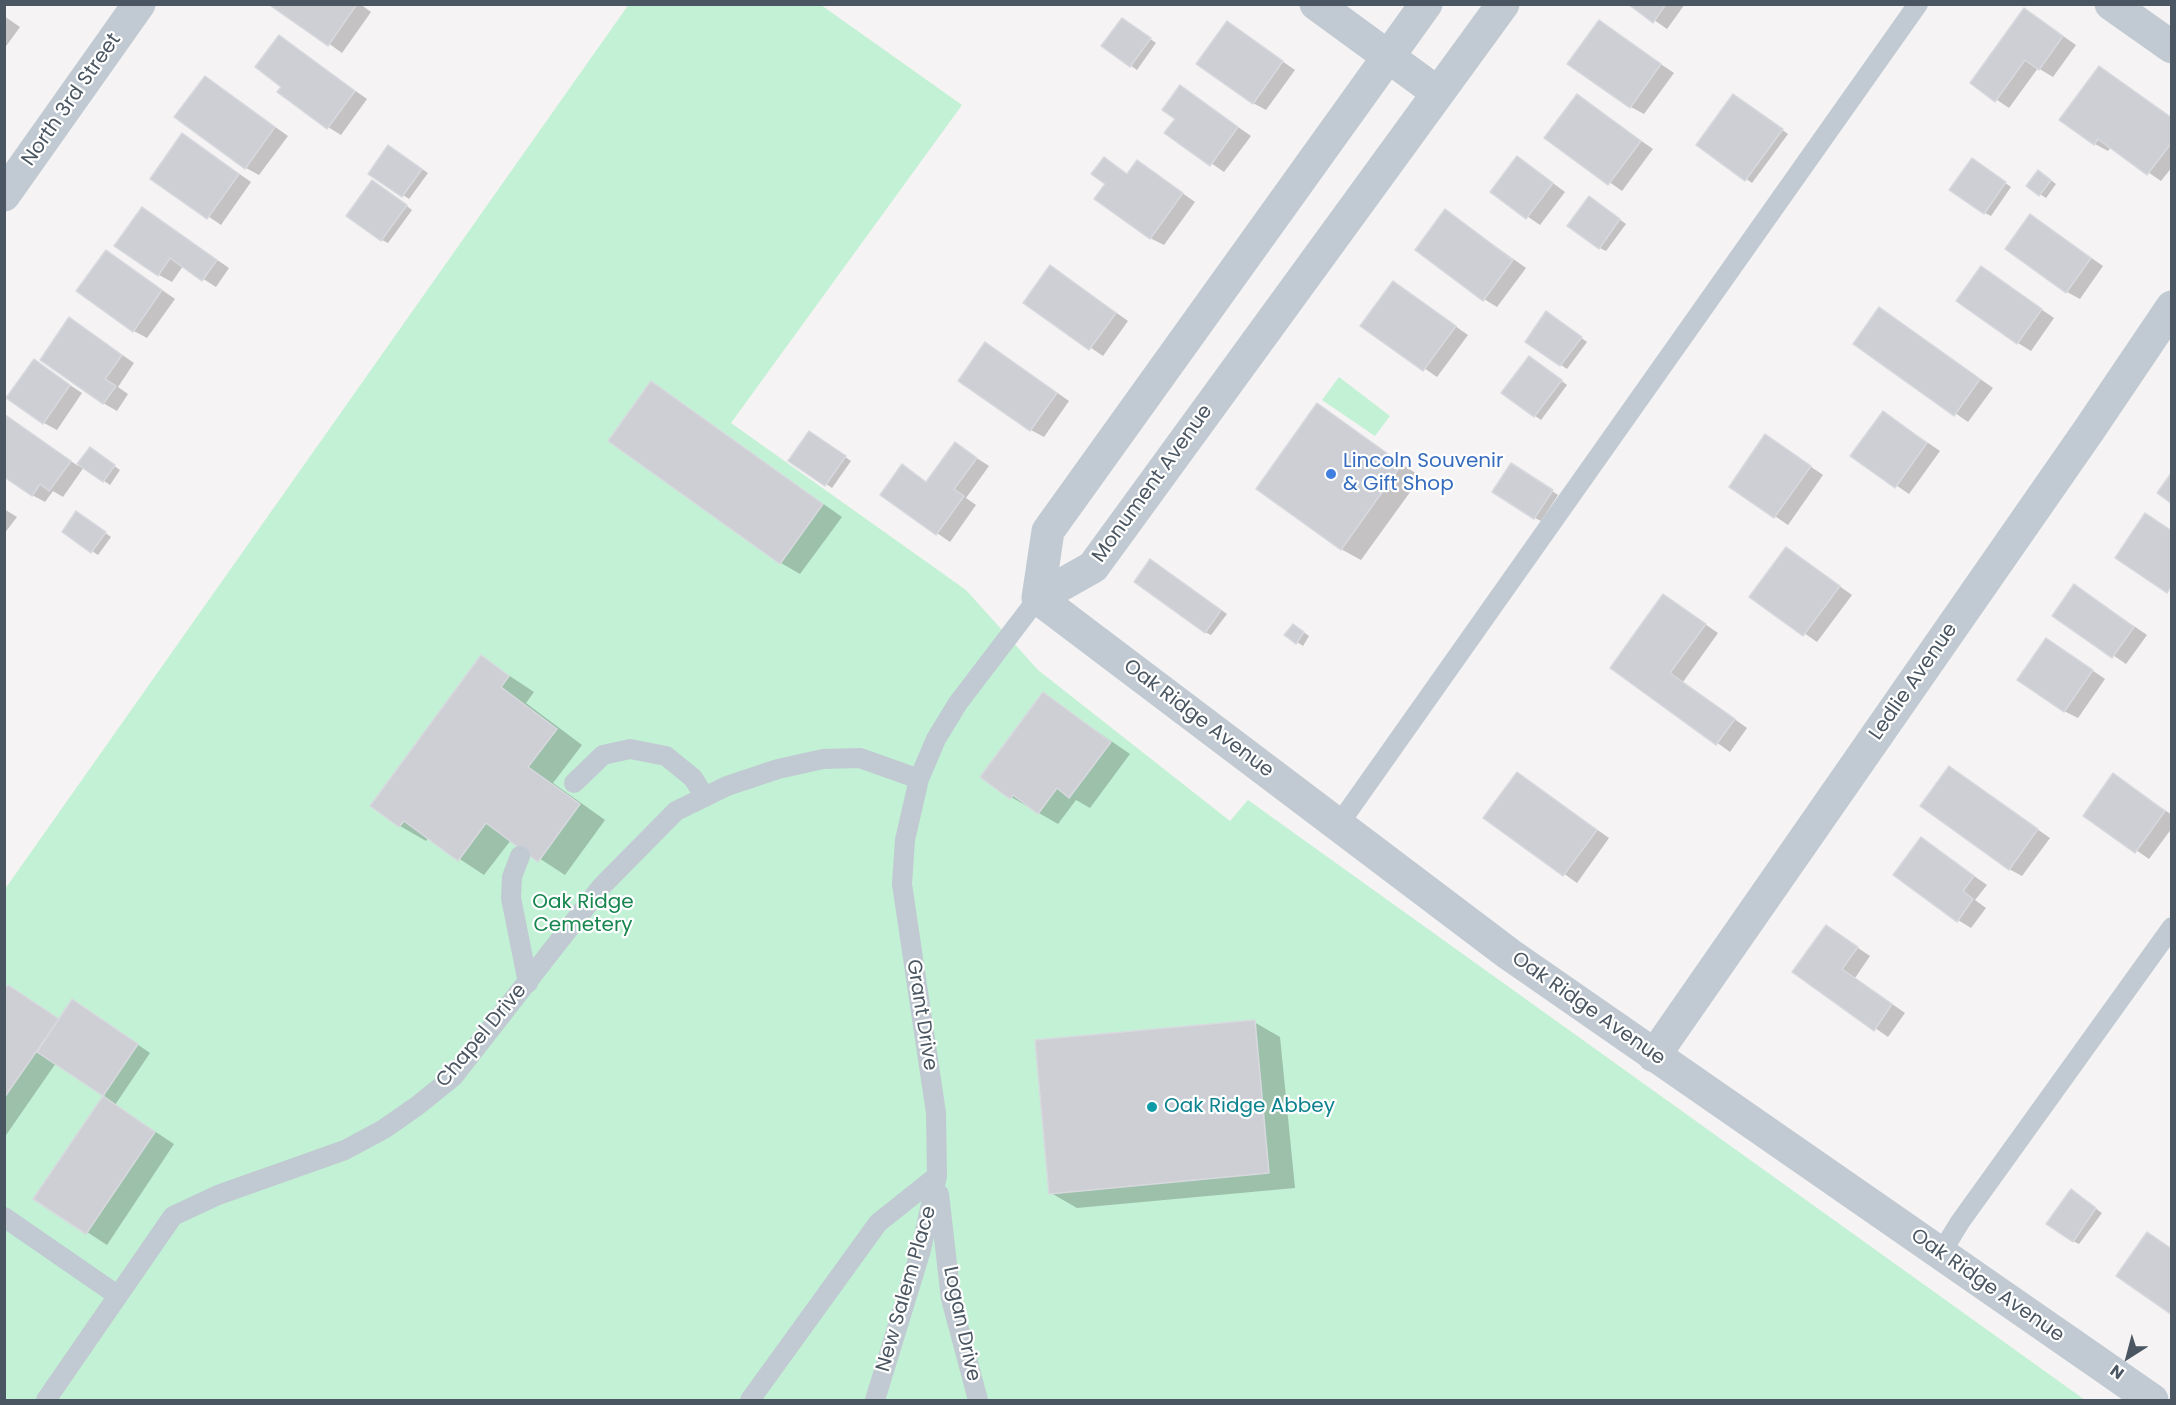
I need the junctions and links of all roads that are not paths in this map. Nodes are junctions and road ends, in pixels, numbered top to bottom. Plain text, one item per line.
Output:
1 (140, 4) edge
2 (1316, 4) edge
3 (1426, 4) edge
4 (1503, 4) edge
5 (1918, 4) edge
6 (2110, 4) edge
7 (2172, 47) edge
8 (1388, 57) junction
9 (1438, 93) junction
10 (4, 195) edge
11 (2172, 307) edge
12 (1038, 598) junction
13 (919, 779) junction
14 (574, 783) dead end
15 (705, 797) junction
16 (1339, 824) junction
17 (520, 856) dead end
18 (2172, 927) edge
19 (528, 983) junction
20 (1654, 1056) junction
21 (937, 1176) junction
22 (4, 1217) edge
23 (1941, 1253) junction
24 (117, 1295) junction
25 (46, 1401) edge
26 (750, 1401) edge
27 (874, 1401) edge
28 (978, 1401) edge
29 (2152, 1401) edge

1 - 10 street, North 3rd Street
2 - 8 street
3 - 8 street
4 - 9 street, Monument Avenue
5 - 16 lane
6 - 7 street
8 - 9 street
8 - 12 street
9 - 12 street, Monument Avenue
11 - 20 street, Ledlie Avenue
12 - 13 lane, Grant Drive
12 - 16 street, Oak Ridge Avenue
13 - 15 lane, Chapel Drive
13 - 21 lane, Grant Drive
14 - 15 lane
15 - 19 lane, Chapel Drive
16 - 20 street, Oak Ridge Avenue
17 - 19 lane
18 - 23 lane
19 - 24 lane, Chapel Drive
20 - 23 street, Oak Ridge Avenue
21 - 26 lane
21 - 27 lane, New Salem Place
21 - 28 lane, Logan Drive
22 - 24 lane
23 - 29 street, Oak Ridge Avenue
24 - 25 lane, Chapel Drive

